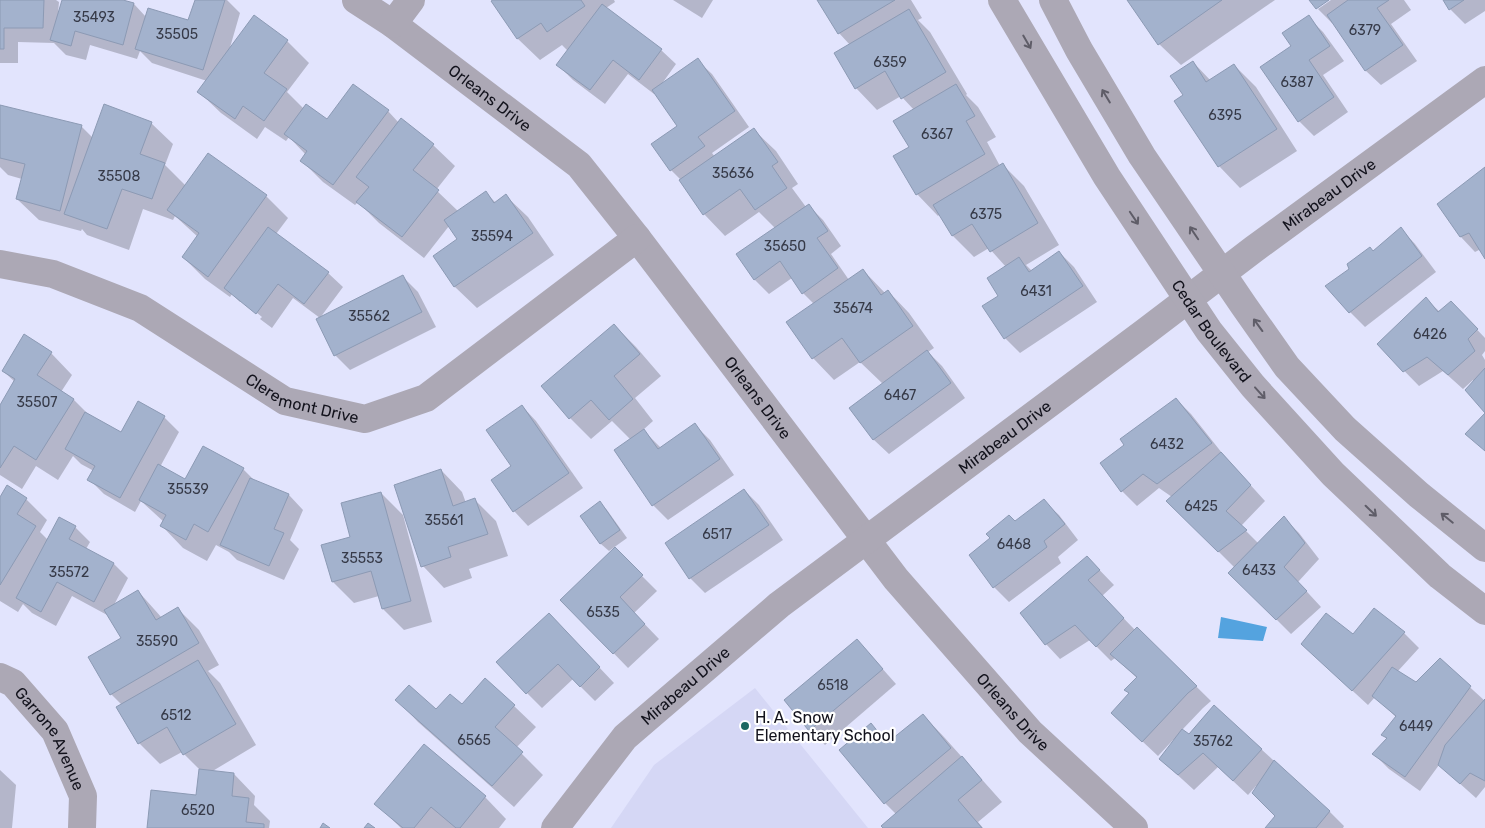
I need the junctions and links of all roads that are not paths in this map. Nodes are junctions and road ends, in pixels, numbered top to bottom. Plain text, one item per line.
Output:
1 (356, 0) edge
2 (411, 0) edge
3 (1002, 0) edge
4 (1053, 0) edge
5 (393, 24) junction
6 (1485, 80) edge
7 (636, 238) junction
8 (0, 264) edge
9 (1222, 273) junction
10 (1187, 299) junction
11 (865, 539) junction
12 (1485, 548) edge
13 (1485, 611) edge
14 (7, 680) edge
15 (82, 828) edge
16 (555, 828) edge
17 (1134, 828) edge

1 - 5 street, Orleans Drive
2 - 5 street
3 -> 10 street, Cedar Boulevard
9 -> 4 street
5 - 7 street, Orleans Drive
6 - 9 street, Mirabeau Drive
7 - 8 street, Cleremont Drive
7 - 11 street, Orleans Drive
9 - 10 street, Mirabeau Drive
12 -> 9 street
10 - 11 street, Mirabeau Drive
10 -> 13 street, Cedar Boulevard
11 - 16 street, Mirabeau Drive
11 - 17 street, Orleans Drive
14 - 15 street, Garrone Avenue

